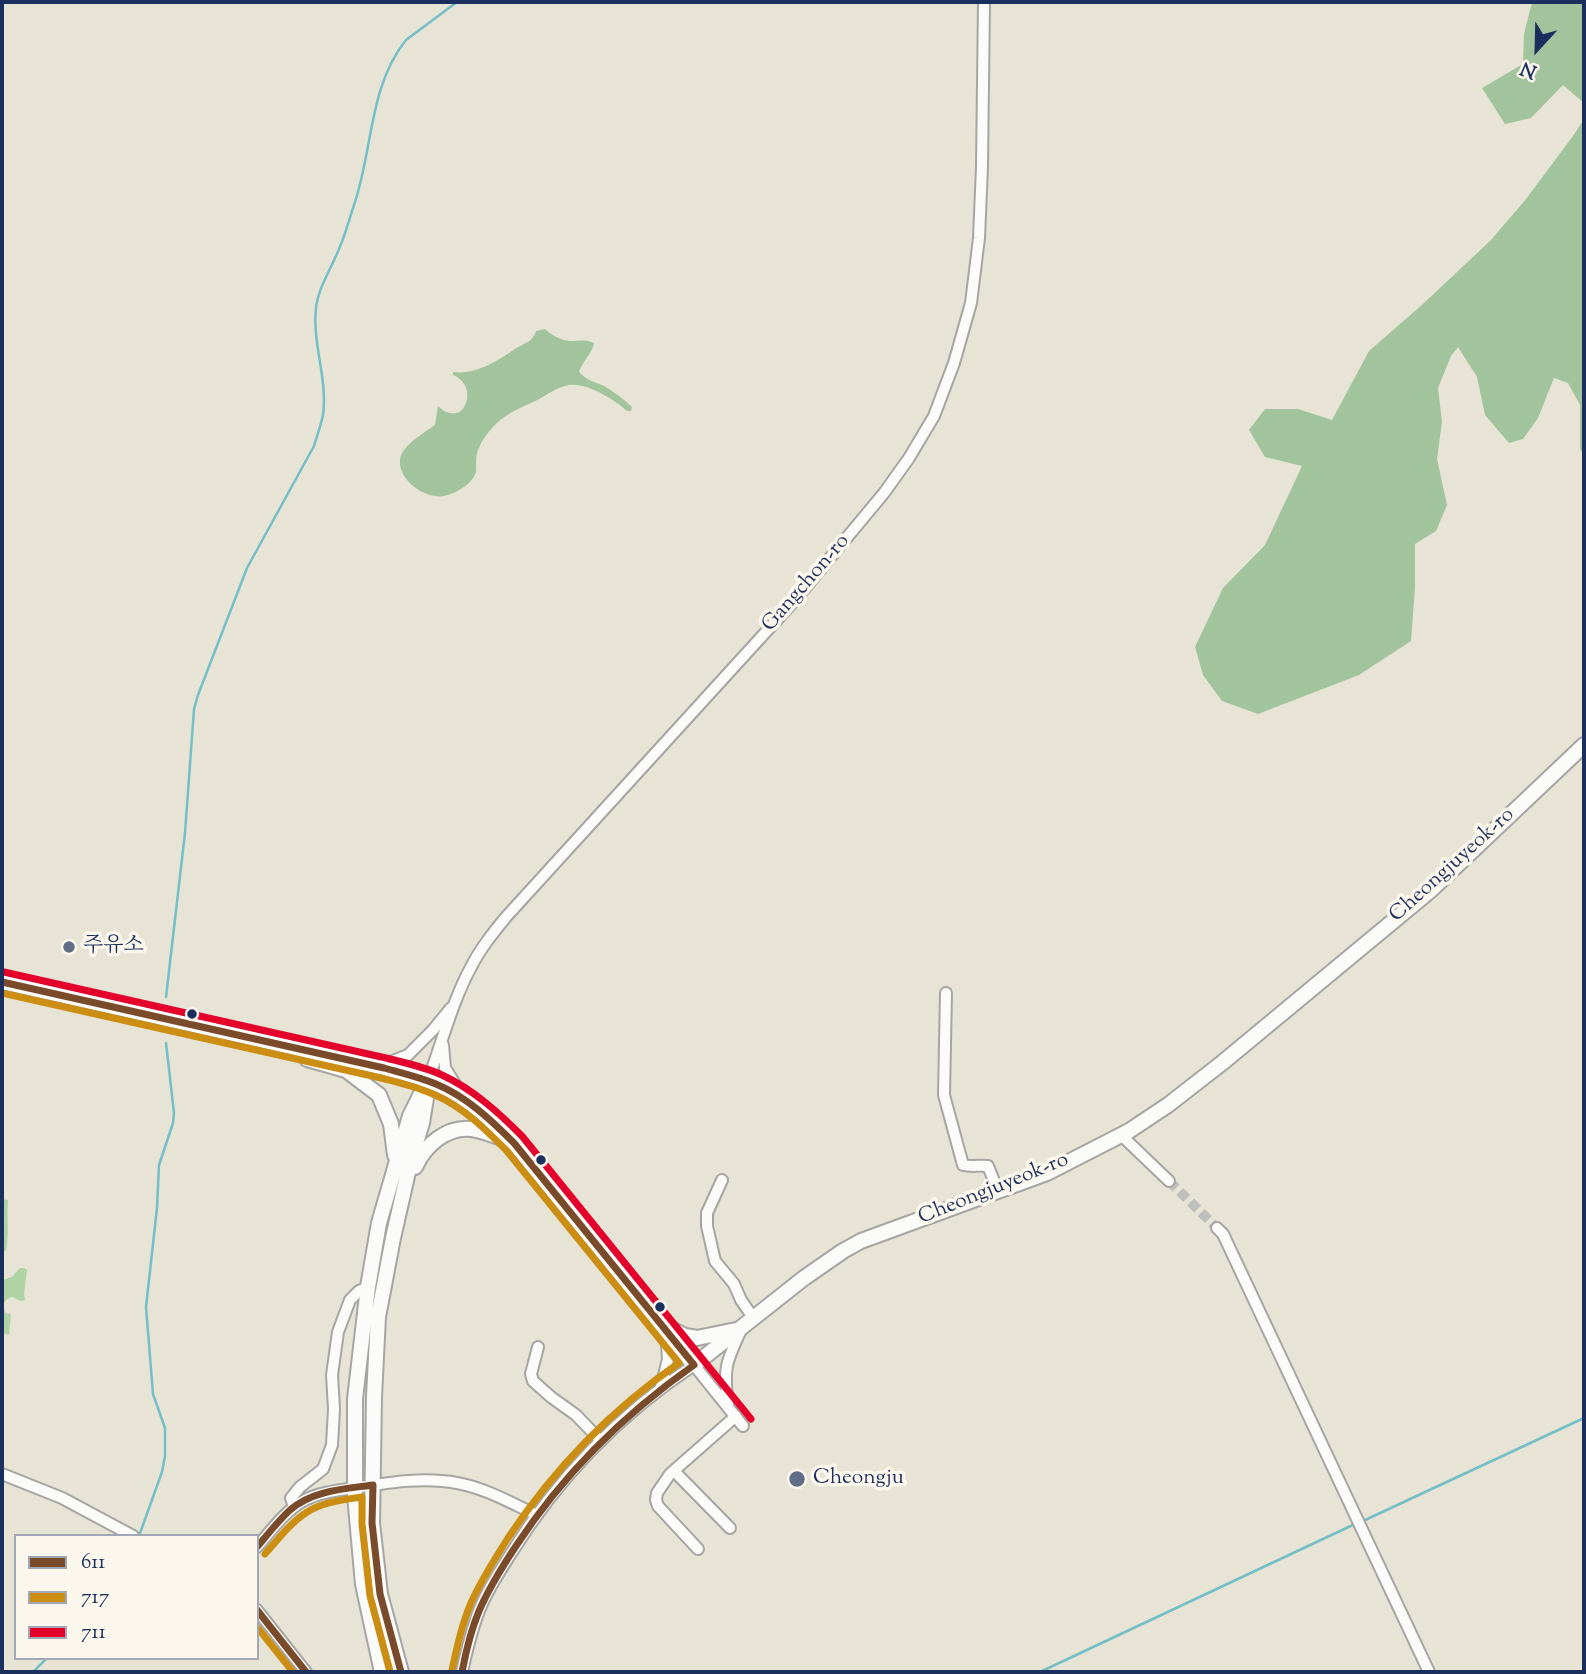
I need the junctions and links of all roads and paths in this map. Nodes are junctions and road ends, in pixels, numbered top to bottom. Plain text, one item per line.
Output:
1 (984, 2) edge
2 (1584, 745) edge
3 (2, 982) edge
4 (946, 993) dead end
5 (457, 1000) junction
6 (443, 1039) junction
7 (286, 1045) junction
8 (378, 1067) junction
9 (428, 1080) junction
10 (465, 1100) junction
11 (1121, 1135) junction
12 (514, 1143) junction
13 (396, 1163) junction
14 (722, 1180) dead end
15 (1169, 1181) tunnel mouth
16 (998, 1191) junction
17 (403, 1193) junction
18 (1217, 1228) tunnel mouth
19 (368, 1287) junction
20 (754, 1319) junction
21 (664, 1328) junction
22 (741, 1329) junction
23 (538, 1347) dead end
24 (694, 1365) junction
25 (661, 1387) junction
26 (736, 1417) junction
27 (601, 1441) junction
28 (674, 1471) junction
29 (2, 1474) edge
30 (373, 1485) junction
31 (355, 1488) junction
32 (294, 1507) junction
33 (537, 1515) junction
34 (730, 1528) dead end
35 (128, 1534) edge
36 (259, 1545) edge
37 (698, 1549) dead end
38 (259, 1613) edge
39 (306, 1672) edge
40 (382, 1672) edge
41 (401, 1672) edge
42 (462, 1672) edge
43 (1429, 1672) edge

1 - 5 street, Gangchon-ro
2 - 11 main road, Cheongjuyeok-ro
3 - 7 main road
4 - 16 street
5 - 6 street, Gangchon-ro
5 - 8 street
6 - 9 street, Gangchon-ro
6 - 10 street
7 - 8 main road
7 - 13 main road
8 - 9 main road
9 - 10 main road
9 - 13 main road
9 - 17 main road
10 - 12 main road
11 - 15 street
11 - 16 main road, Cheongjuyeok-ro
12 - 17 main road
12 - 21 main road
13 - 19 main road
14 - 20 street
16 - 20 main road, Cheongjuyeok-ro
17 - 30 main road
18 - 43 street
19 - 31 main road
19 - 32 street
20 - 22 main road, Cheongjuyeok-ro
21 - 22 main road
21 - 24 main road
21 - 25 street
22 - 24 main road, Cheongjuyeok-ro
22 - 26 street
23 - 27 street
24 - 25 street, Cheongjuyeok-ro
24 - 26 street
25 - 27 street, Cheongjuyeok-ro
26 - 28 street
27 - 33 street, Cheongjuyeok-ro
28 - 34 street
28 - 37 street
29 - 35 street
30 - 31 street
30 - 33 street
30 - 41 main road
31 - 32 street
31 - 40 main road
32 - 36 street
33 - 42 street, Cheongjuyeok-ro
38 - 39 street

